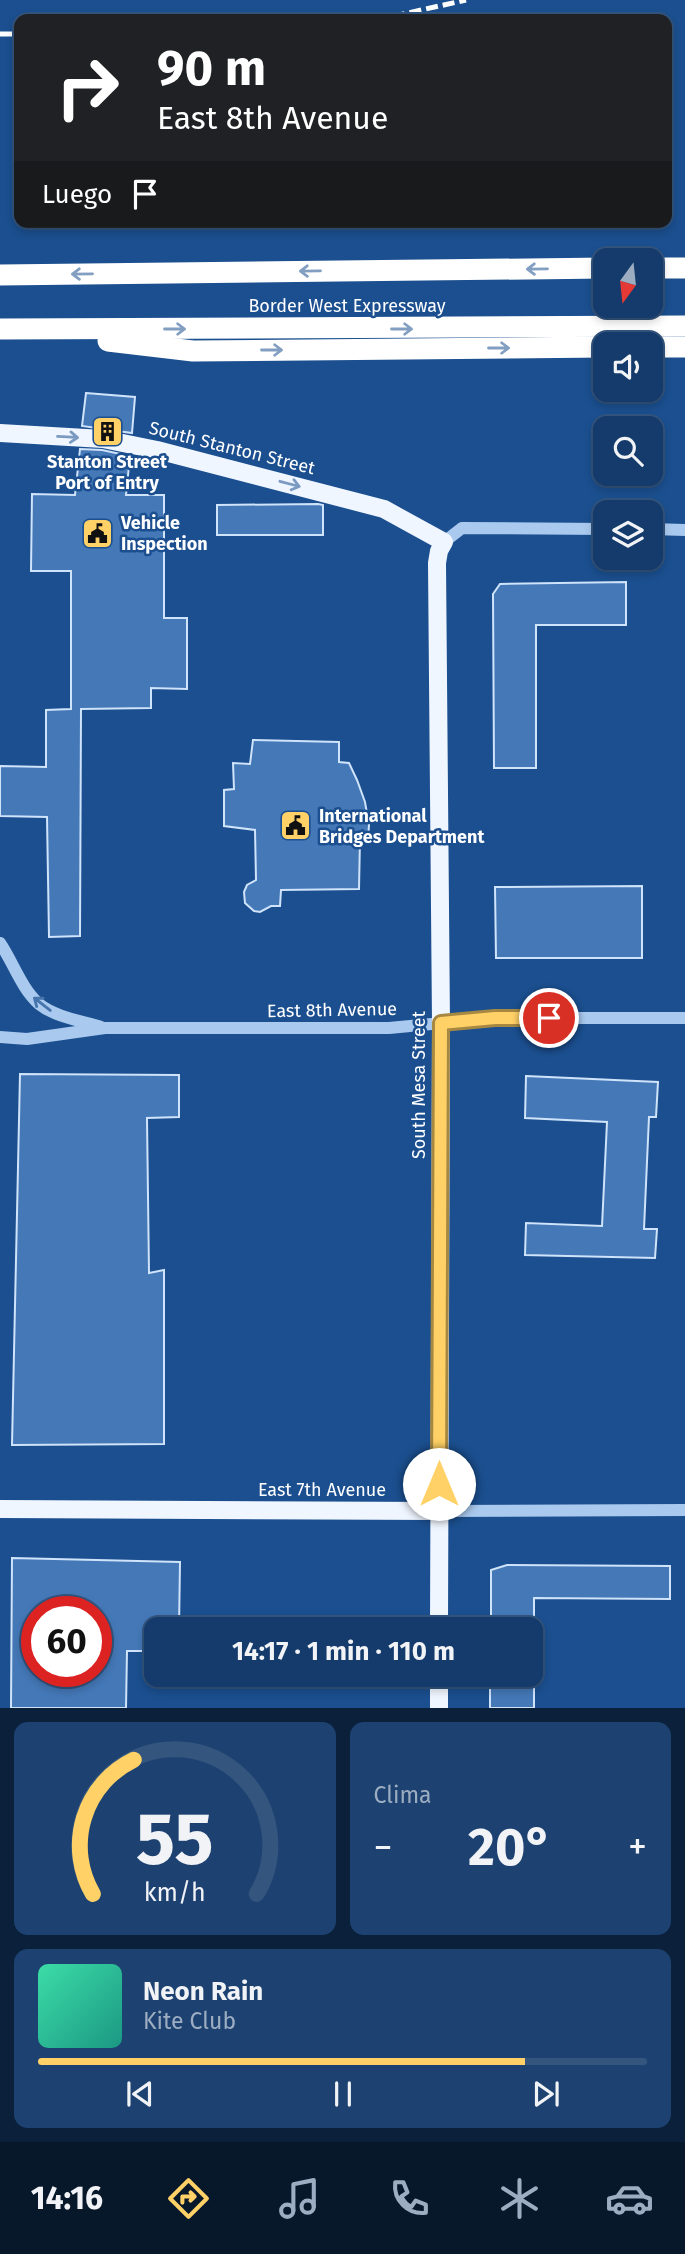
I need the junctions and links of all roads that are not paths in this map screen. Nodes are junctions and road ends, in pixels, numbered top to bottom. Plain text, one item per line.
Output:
1 (593, 268) edge
2 (663, 268) edge
3 (685, 268) edge
4 (0, 275) edge
5 (685, 326) edge
6 (4, 329) edge
7 (593, 347) edge
8 (663, 347) edge
9 (685, 347) edge
10 (0, 433) edge
11 (593, 529) edge
12 (663, 529) edge
13 (685, 530) edge
14 (444, 541) junction
15 (0, 943) edge
16 (685, 1018) edge
17 (441, 1023) junction
18 (105, 1028) junction
19 (0, 1037) edge
20 (0, 1509) edge
21 (685, 1510) edge
22 (438, 1511) junction
23 (439, 1617) edge
24 (439, 1687) edge
25 (439, 1708) edge

1 -> 4 highway, Border West Expressway
2 - 3 highway
6 -> 5 highway, Border West Expressway
6 -> 7 highway
8 - 9 highway
10 -> 14 main road, South Stanton Street
11 - 14 street
12 - 13 street
14 - 17 main road, South Mesa Street
18 -> 15 street, East 8th Avenue
16 - 17 street, East 8th Avenue
17 - 18 street, East 8th Avenue
17 - 22 main road, South Mesa Street
18 - 19 street, East 8th Avenue
20 - 22 main road, East 7th Avenue
21 - 22 street, East 7th Avenue
22 - 23 main road, South Mesa Street
24 - 25 main road

